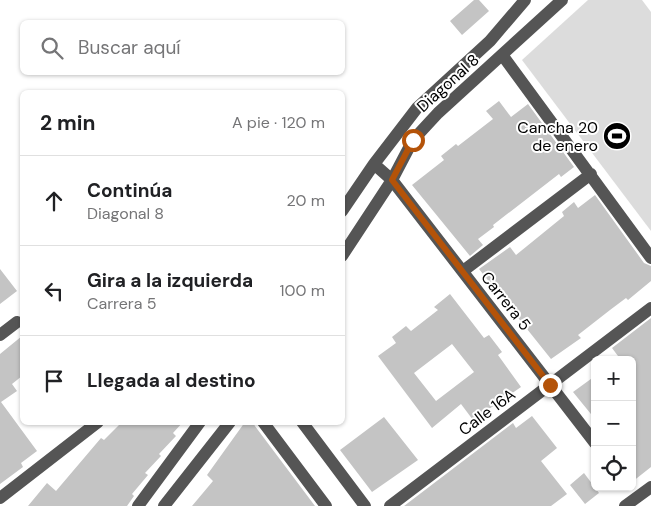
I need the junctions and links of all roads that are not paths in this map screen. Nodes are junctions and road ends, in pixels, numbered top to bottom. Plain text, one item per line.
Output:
1 (525, 0) edge
2 (562, 0) edge
3 (503, 56) junction
4 (374, 164) junction
5 (591, 174) junction
6 (392, 180) junction
7 (345, 207) edge
8 (345, 251) edge
9 (651, 258) edge
10 (463, 271) junction
11 (651, 308) edge
12 (17, 322) dead end
13 (0, 335) edge
14 (550, 385) junction
15 (94, 425) edge
16 (198, 425) edge
17 (228, 425) edge
18 (265, 425) edge
19 (304, 425) edge
20 (591, 438) edge
21 (651, 487) edge
22 (632, 492) edge
23 (0, 498) edge
24 (138, 506) edge
25 (164, 506) edge
26 (326, 506) edge
27 (365, 506) edge
28 (390, 506) edge
29 (625, 506) edge

1 - 4 street, Diagonal 8
2 - 3 street, Diagonal 8
3 - 5 street
3 - 6 street, Diagonal 8
4 - 6 street, Carrera 5
4 - 7 street, Diagonal 8
5 - 9 street
5 - 10 street
6 - 8 street, Diagonal 8
6 - 10 street, Carrera 5
10 - 14 street, Carrera 5
11 - 14 street, Calle 16A
12 - 13 street
14 - 20 street, Carrera 5
14 - 28 street, Calle 16A
15 - 23 street
16 - 24 street
17 - 25 street
18 - 26 street
19 - 27 street
21 - 22 street
22 - 29 street

